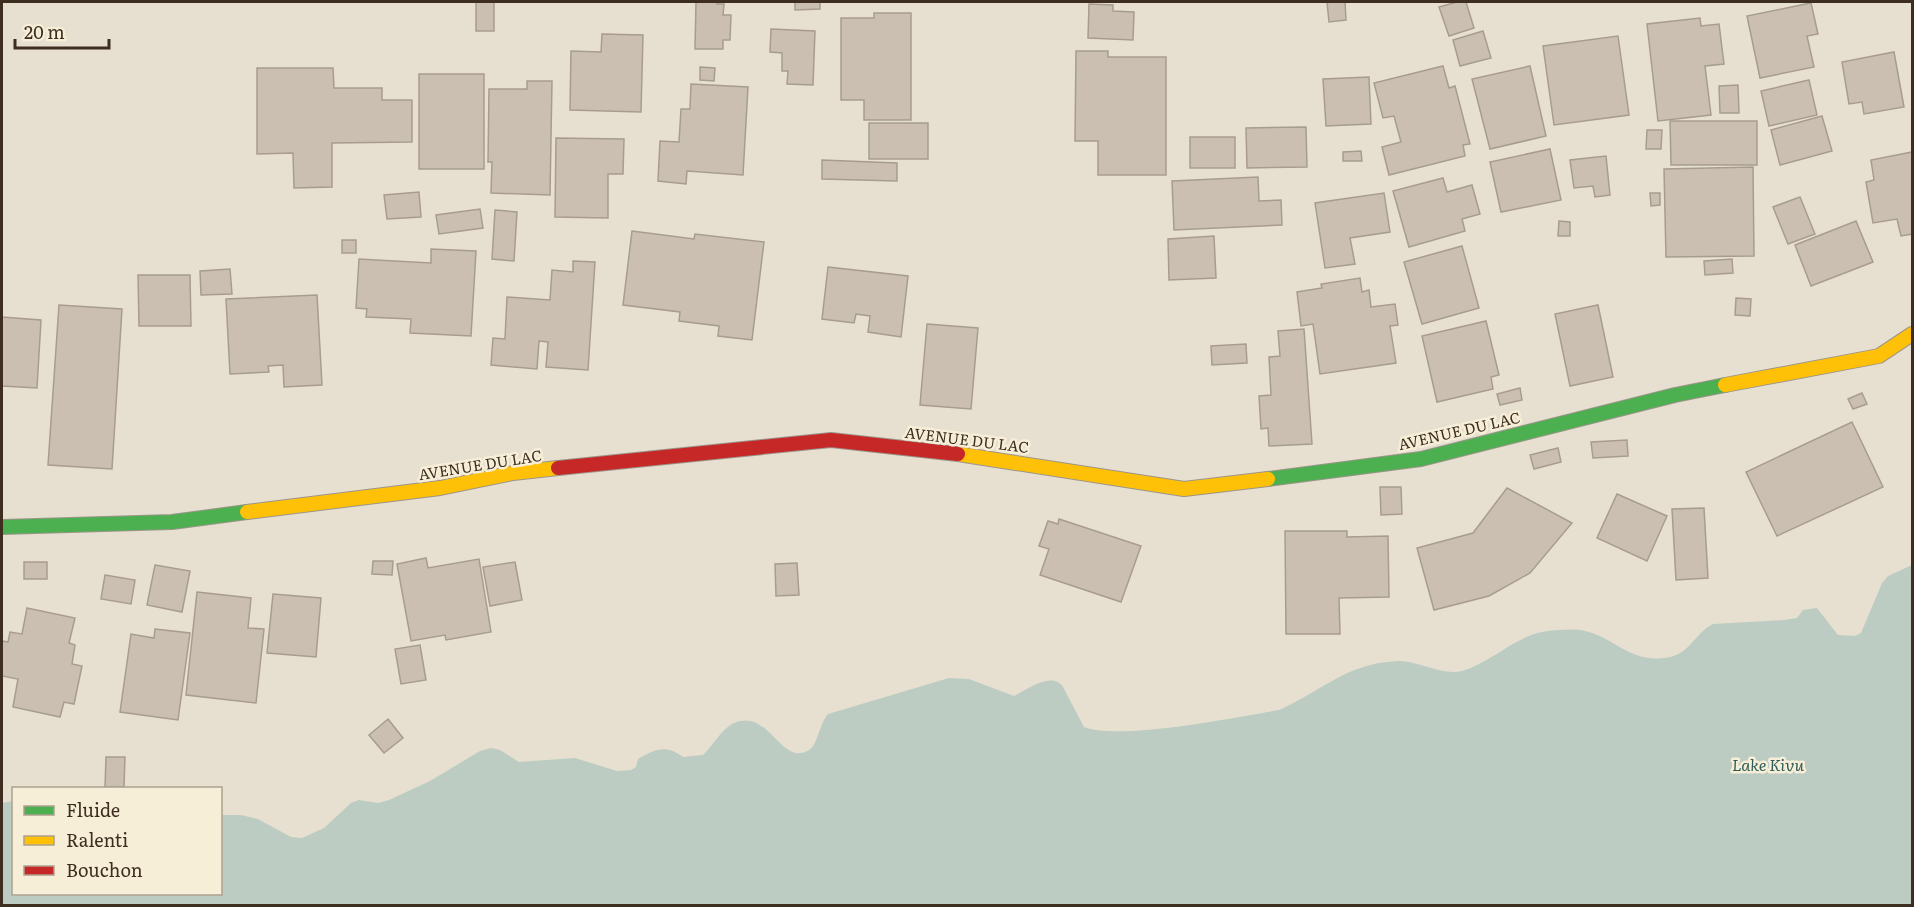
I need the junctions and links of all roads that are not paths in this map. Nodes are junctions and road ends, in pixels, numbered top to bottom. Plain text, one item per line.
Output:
1 (1912, 334) edge
2 (2, 526) edge

1 - 2 main road, AVENUE DU LAC

